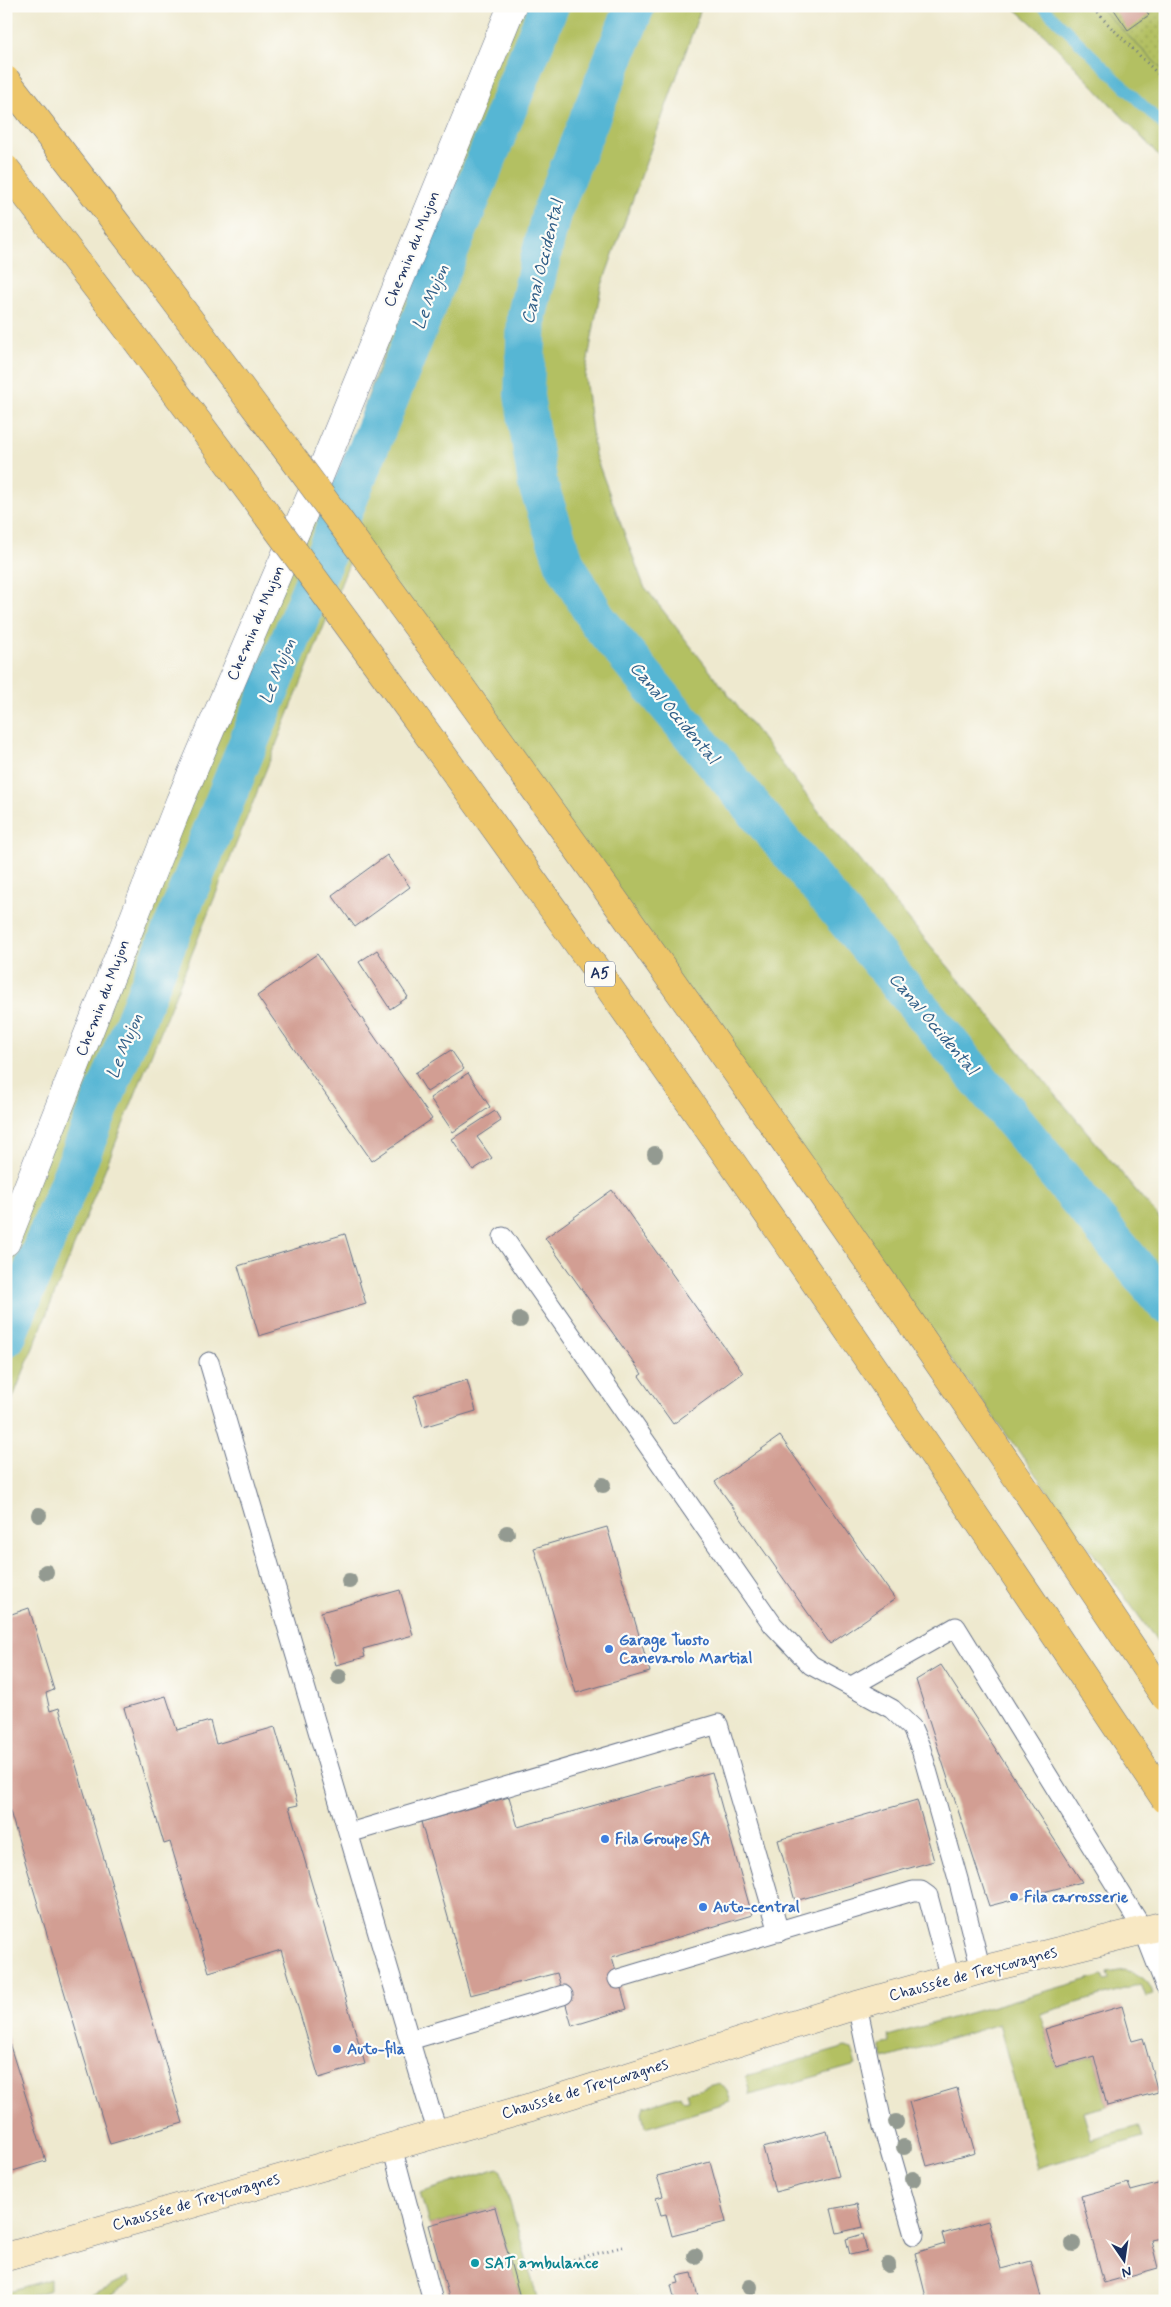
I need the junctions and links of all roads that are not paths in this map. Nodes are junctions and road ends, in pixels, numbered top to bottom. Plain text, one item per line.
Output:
1 (512, 6) edge
2 (6, 80) edge
3 (6, 169) edge
4 (503, 1237) dead end
5 (6, 1242) edge
6 (209, 1362) dead end
7 (852, 1686) junction
8 (1165, 1696) edge
9 (1165, 1799) edge
10 (349, 1833) junction
11 (1154, 1928) edge
12 (779, 1932) junction
13 (981, 1970) junction
14 (950, 1978) junction
15 (618, 1979) dead end
16 (1165, 1985) edge
17 (563, 1995) dead end
18 (857, 2005) junction
19 (410, 2040) junction
20 (438, 2132) junction
21 (392, 2147) junction
22 (914, 2235) dead end
23 (6, 2257) edge
24 (433, 2301) edge

1 - 5 street, Chemin du Mujon
2 - 8 highway, bridge
3 - 9 highway, A5, bridge
4 - 7 lane
6 - 10 lane
7 - 11 lane
7 - 13 lane
10 - 12 lane
10 - 19 lane
11 - 13 main road, Chaussée de Treycovagnes
11 - 16 lane
12 - 14 lane
12 - 15 lane
13 - 14 main road, Chaussée de Treycovagnes
14 - 18 main road, Chaussée de Treycovagnes
17 - 19 lane
18 - 20 main road, Chaussée de Treycovagnes
18 - 22 lane
19 - 20 lane
20 - 21 main road, Chaussée de Treycovagnes
21 - 23 main road, Chaussée de Treycovagnes
21 - 24 lane

